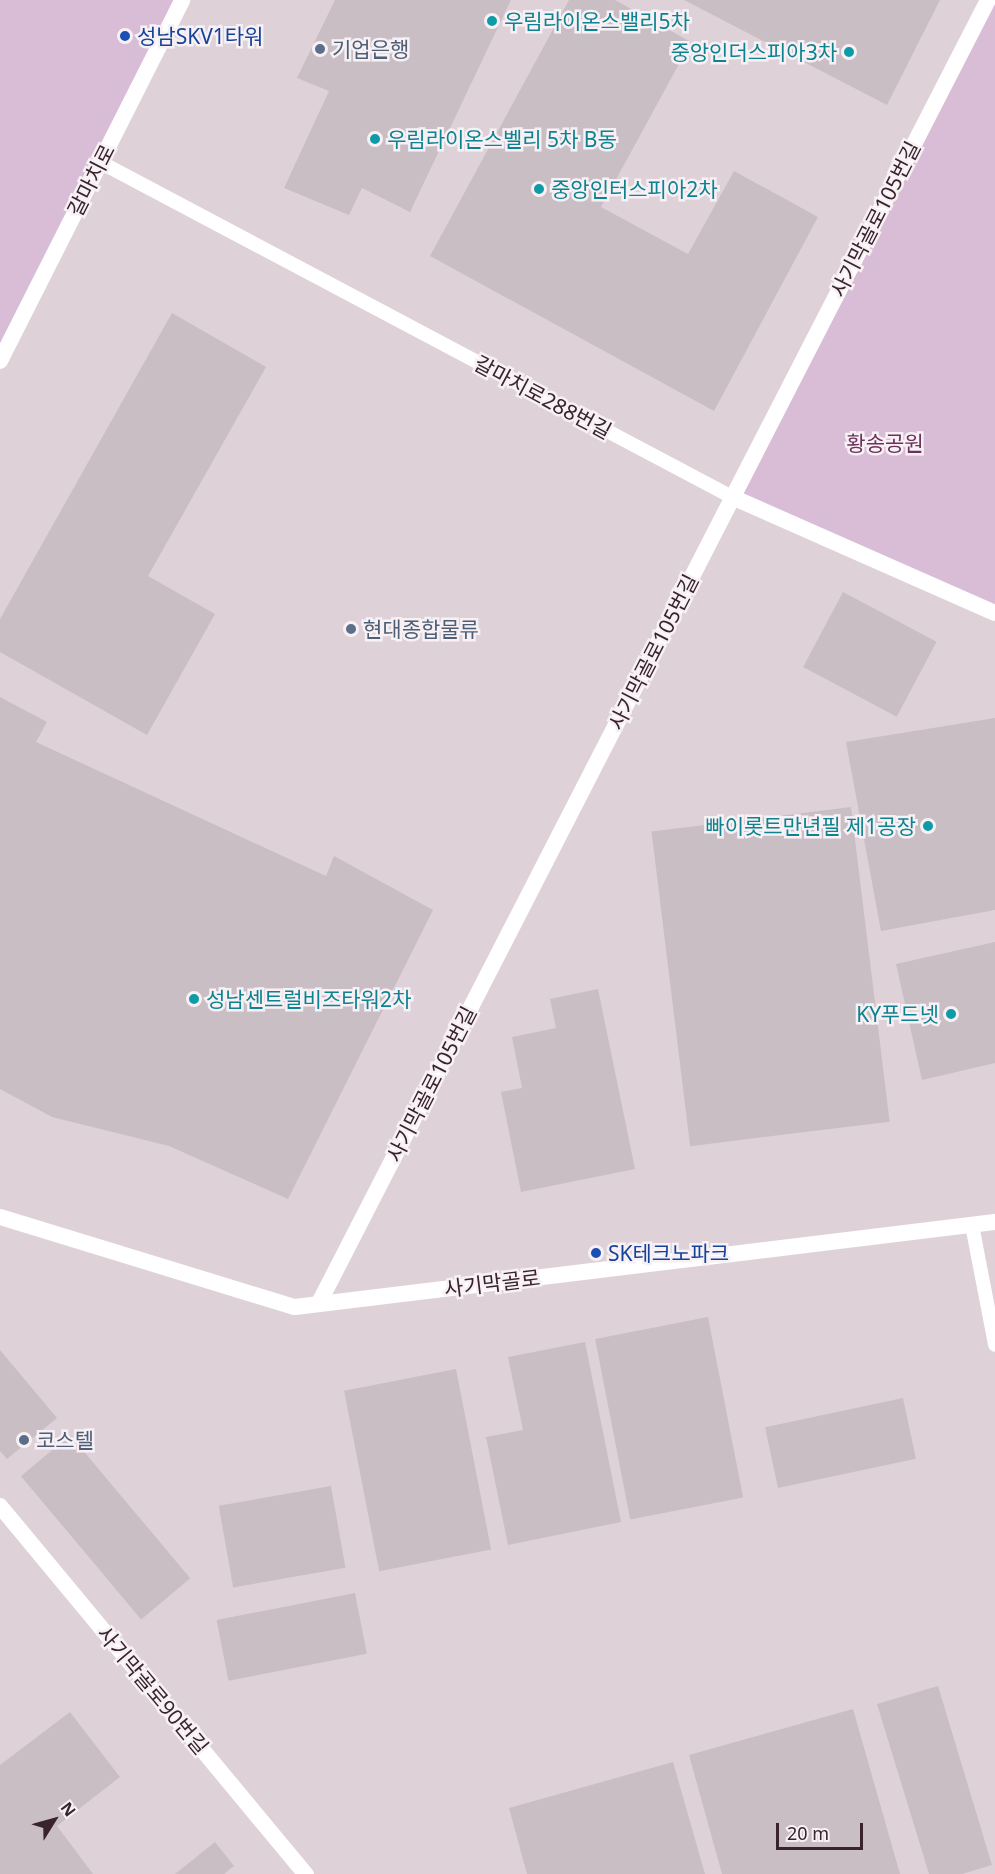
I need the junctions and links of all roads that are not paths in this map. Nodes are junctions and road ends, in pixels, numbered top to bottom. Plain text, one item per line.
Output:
1 (182, 0) edge
2 (988, 0) edge
3 (100, 162) junction
4 (0, 361) edge
5 (732, 497) junction
6 (995, 613) edge
7 (0, 1217) edge
8 (995, 1222) edge
9 (972, 1225) junction
10 (319, 1303) junction
11 (995, 1345) edge
12 (0, 1506) edge
13 (306, 1874) edge

1 - 3 street, 갈마치로
2 - 5 street, 사기막골로105번길
3 - 4 street, 갈마치로
3 - 5 lane, 갈마치로288번길
5 - 6 street, 갈마치로288번길
5 - 10 street, 사기막골로105번길
7 - 10 street, 사기막골로
8 - 9 street, 사기막골로
9 - 10 street, 사기막골로
9 - 11 lane
12 - 13 street, 사기막골로90번길

